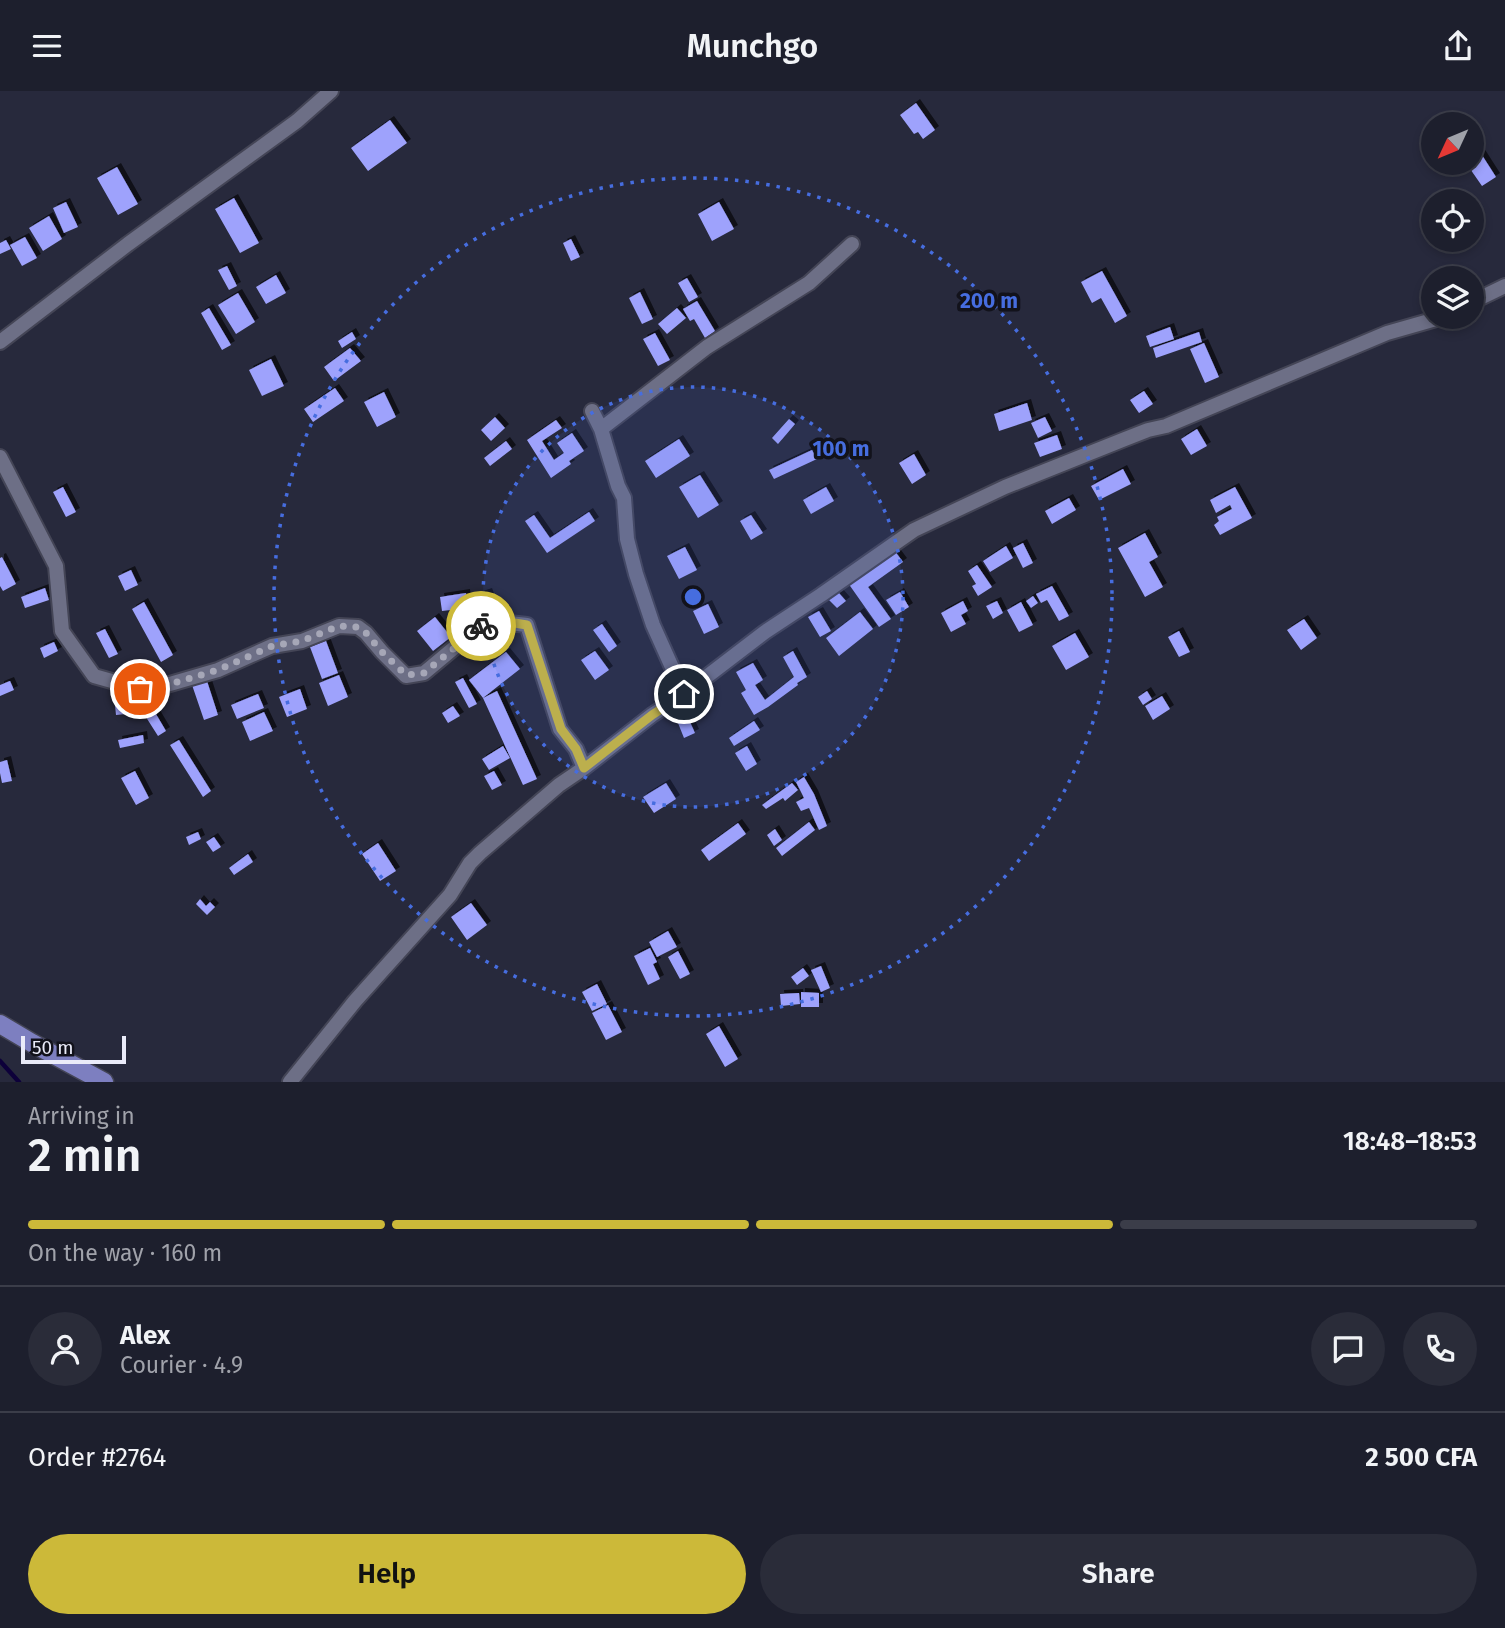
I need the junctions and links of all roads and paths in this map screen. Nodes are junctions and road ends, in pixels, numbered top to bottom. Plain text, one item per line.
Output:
1 (331, 91) edge
2 (852, 244) dead end
3 (1505, 286) edge
4 (1484, 296) edge
5 (1421, 325) edge
6 (0, 342) edge
7 (592, 411) dead end
8 (601, 429) junction
9 (0, 457) edge
10 (684, 694) junction
11 (584, 768) junction
12 (0, 1024) edge
13 (104, 1082) edge
14 (290, 1082) edge

1 - 6 street
2 - 8 street
3 - 4 street
5 - 10 street
7 - 8 street
8 - 10 street
9 - 11 street
10 - 11 street
11 - 14 street
12 - 13 main road

